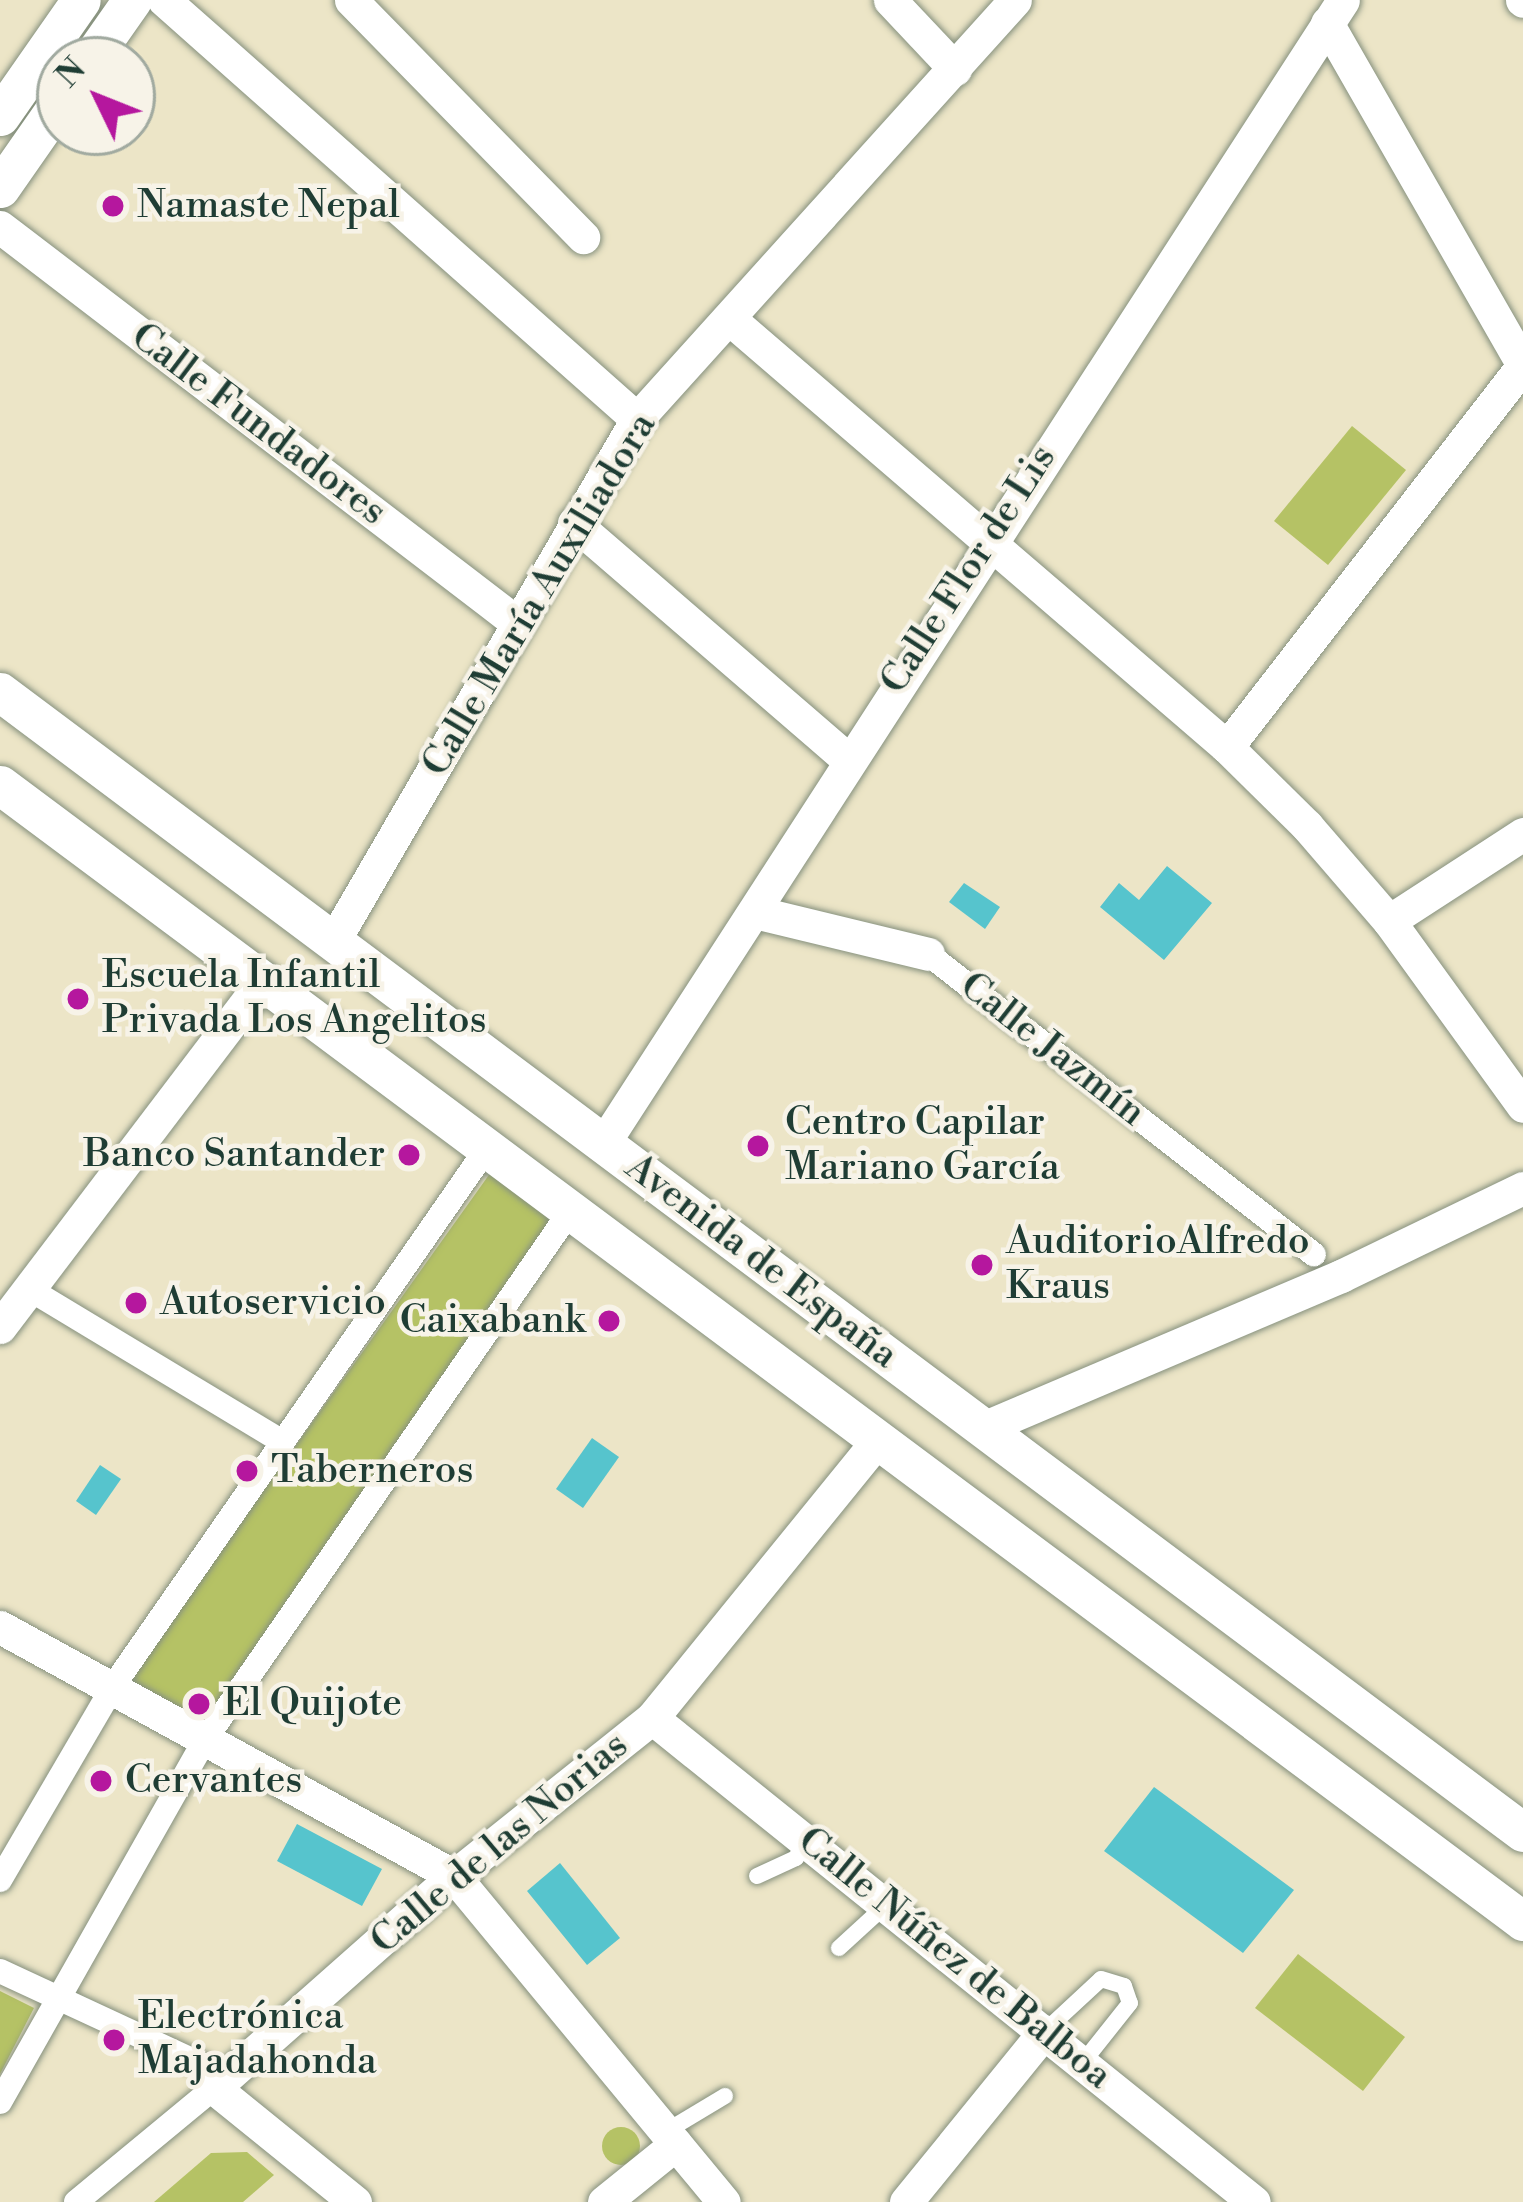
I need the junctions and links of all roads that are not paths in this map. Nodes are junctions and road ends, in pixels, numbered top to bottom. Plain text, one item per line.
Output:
1 (81, 0) edge
2 (132, 0) edge
3 (164, 0) edge
4 (351, 0) edge
5 (890, 0) edge
6 (1015, 0) edge
7 (1335, 12) edge
8 (106, 36) edge
9 (955, 69) junction
10 (0, 116) edge
11 (36, 136) edge
12 (0, 188) edge
13 (0, 227) edge
14 (583, 237) dead end
15 (730, 320) junction
16 (1523, 365) edge
17 (637, 419) junction
18 (574, 523) junction
19 (987, 541) junction
20 (516, 622) junction
21 (0, 692) edge
22 (1227, 747) junction
23 (847, 759) junction
24 (0, 785) edge
25 (1523, 833) edge
26 (759, 913) junction
27 (1388, 921) junction
28 (333, 942) junction
29 (928, 953) joint
30 (263, 980) junction
31 (1523, 1106) edge
32 (603, 1144) junction
33 (487, 1148) junction
34 (1523, 1188) edge
35 (571, 1210) junction
36 (1314, 1254) dead end
37 (15, 1282) edge
38 (0, 1327) edge
39 (983, 1428) junction
40 (281, 1441) junction
41 (877, 1441) junction
42 (0, 1627) edge
43 (112, 1688) junction
44 (652, 1718) junction
45 (205, 1740) junction
46 (1523, 1832) edge
47 (806, 1840) junction
48 (454, 1876) junction
49 (757, 1876) dead end
50 (0, 1880) edge
51 (887, 1905) junction
52 (1523, 1921) edge
53 (839, 1948) dead end
54 (0, 1971) edge
55 (61, 1994) junction
56 (1045, 2031) junction
57 (1083, 2062) junction
58 (221, 2082) junction
59 (725, 2096) dead end
60 (0, 2102) edge
61 (670, 2138) junction
62 (76, 2202) edge
63 (355, 2202) edge
64 (604, 2202) edge
65 (724, 2202) edge
66 (906, 2202) edge
67 (1254, 2202) edge

1 - 10 street
2 - 8 street
3 - 17 street
4 - 14 street
5 - 9 street
6 - 9 street, Calle María Auxiliadora
7 - 16 street
7 - 19 street, Calle Flor de Lis
9 - 15 street, Calle María Auxiliadora
11 - 12 street
13 - 20 street, Calle Fundadores
15 - 17 street, Calle María Auxiliadora
15 - 19 street
16 - 22 street
17 - 18 street, Calle María Auxiliadora
18 - 20 street, Calle María Auxiliadora
18 - 23 street
19 - 22 street
19 - 23 street, Calle Flor de Lis
20 - 28 street, Calle María Auxiliadora
21 - 28 street, Avenida de España
22 - 27 street
23 - 26 street, Calle Flor de Lis
24 - 30 street, Avenida de España
25 - 27 street
26 - 29 street, Calle Jazmín
26 - 32 street, Calle Flor de Lis
27 - 31 street
28 - 32 street, Avenida de España
29 - 36 street, Calle Jazmín
30 - 33 street, Avenida de España
30 - 37 street
32 - 39 street, Avenida de España
33 - 35 street, Avenida de España
33 - 40 street
34 - 39 street
35 - 41 street, Avenida de España
35 - 45 street
37 - 38 street
37 - 40 street
39 - 46 street, Avenida de España
40 - 43 street
41 - 44 street, Calle de las Norias
41 - 52 street, Avenida de España
42 - 43 street
43 - 45 street
43 - 50 street
44 - 47 street, Calle Núñez de Balboa
44 - 48 street, Calle de las Norias
45 - 48 street
45 - 55 street
47 - 49 lane
47 - 51 street, Calle Núñez de Balboa
48 - 58 street, Calle de las Norias
48 - 61 street
51 - 53 lane
51 - 56 street, Calle Núñez de Balboa
54 - 55 street
55 - 58 street
55 - 60 street
56 - 57 street, Calle Núñez de Balboa
56 - 57 lane
56 - 66 street
57 - 67 street, Calle Núñez de Balboa
58 - 62 street, Calle de las Norias
58 - 63 street
59 - 61 lane
61 - 64 street
61 - 65 street

